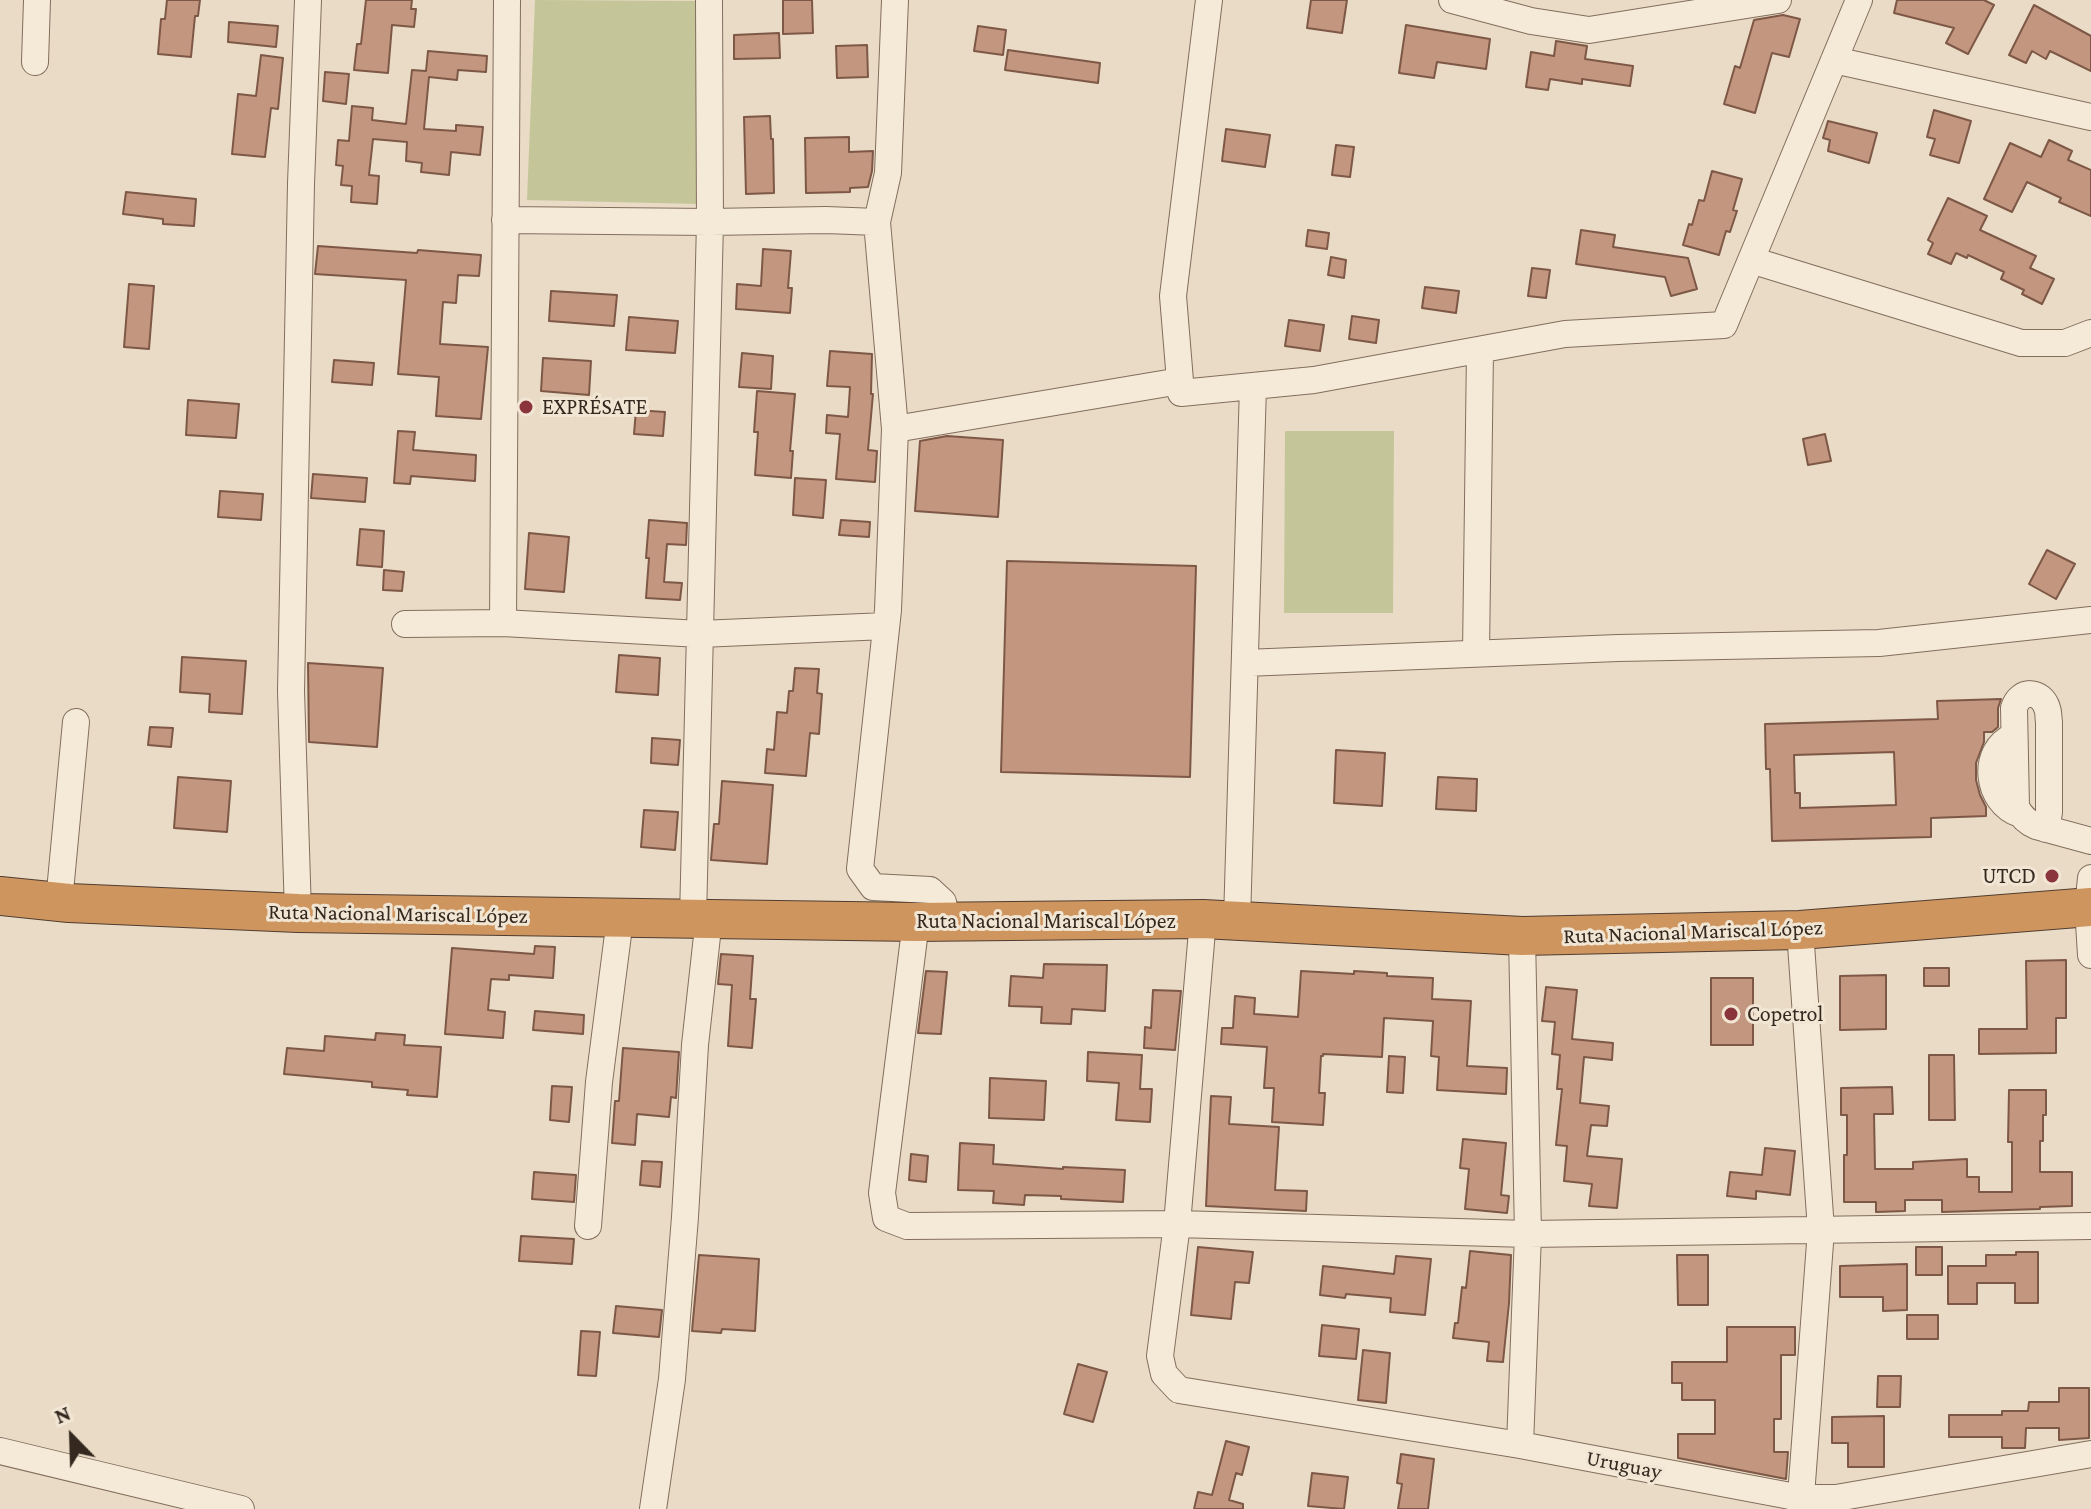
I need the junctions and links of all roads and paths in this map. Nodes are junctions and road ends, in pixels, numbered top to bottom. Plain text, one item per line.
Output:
1 (37, 0) edge
2 (308, 0) edge
3 (507, 0) edge
4 (709, 0) edge
5 (895, 0) edge
6 (1209, 0) edge
7 (1452, 0) edge
8 (1778, 0) edge
9 (1859, 0) edge
10 (1834, 60) junction
11 (35, 62) dead end
12 (2091, 117) edge
13 (505, 220) junction
14 (710, 222) junction
15 (877, 222) junction
16 (1751, 260) junction
17 (2091, 333) edge
18 (1480, 350) junction
19 (1180, 381) junction
20 (1253, 386) junction
21 (895, 429) junction
22 (2091, 620) edge
23 (503, 623) junction
24 (405, 624) dead end
25 (886, 626) junction
26 (700, 634) junction
27 (1476, 653) junction
28 (1245, 663) junction
29 (76, 722) dead end
30 (2046, 829) junction
31 (2091, 841) edge
32 (0, 896) edge
33 (2090, 898) edge
34 (59, 902) junction
35 (298, 913) junction
36 (701, 918) junction
37 (620, 919) junction
38 (1220, 920) junction
39 (931, 922) junction
40 (1800, 930) junction
41 (1522, 936) junction
42 (2091, 955) edge
43 (1177, 1224) junction
44 (588, 1226) dead end
45 (2091, 1226) edge
46 (1821, 1230) junction
47 (1528, 1234) junction
48 (1520, 1445) junction
49 (0, 1451) edge
50 (2091, 1454) edge
51 (1800, 1503) edge
52 (241, 1509) edge
53 (653, 1509) edge

1 - 11 street
2 - 35 street
3 - 13 street
4 - 14 street
5 - 15 street
6 - 19 street
7 - 8 street
9 - 10 street
10 - 12 street
10 - 16 street
13 - 14 street
13 - 23 street
14 - 15 street
14 - 26 street
15 - 21 street
16 - 17 street
16 - 18 street
18 - 20 street
18 - 27 street
19 - 20 street
19 - 21 street
20 - 28 street
21 - 25 street
22 - 27 street
23 - 24 street
23 - 26 street
25 - 26 street
25 - 39 street
26 - 36 street
27 - 28 street
28 - 38 street
29 - 34 street
30 - 30 street
30 - 31 street
32 - 34 highway, Ruta Nacional Mariscal López
33 - 40 highway, Ruta Nacional Mariscal López
33 - 42 street
34 - 35 highway, Ruta Nacional Mariscal López
35 - 37 highway, Ruta Nacional Mariscal López
36 - 37 highway, Ruta Nacional Mariscal López
36 - 39 highway, Ruta Nacional Mariscal López
36 - 53 street
37 - 44 street
38 - 39 highway, Ruta Nacional Mariscal López
38 - 41 highway, Ruta Nacional Mariscal López
38 - 43 street
39 - 43 street
40 - 41 highway, Ruta Nacional Mariscal López
40 - 46 street
41 - 47 street
43 - 47 street
43 - 48 street, Uruguay
45 - 46 street
46 - 47 street
46 - 51 street
47 - 48 street
48 - 51 street, Uruguay
49 - 52 street
50 - 51 street, Uruguay

